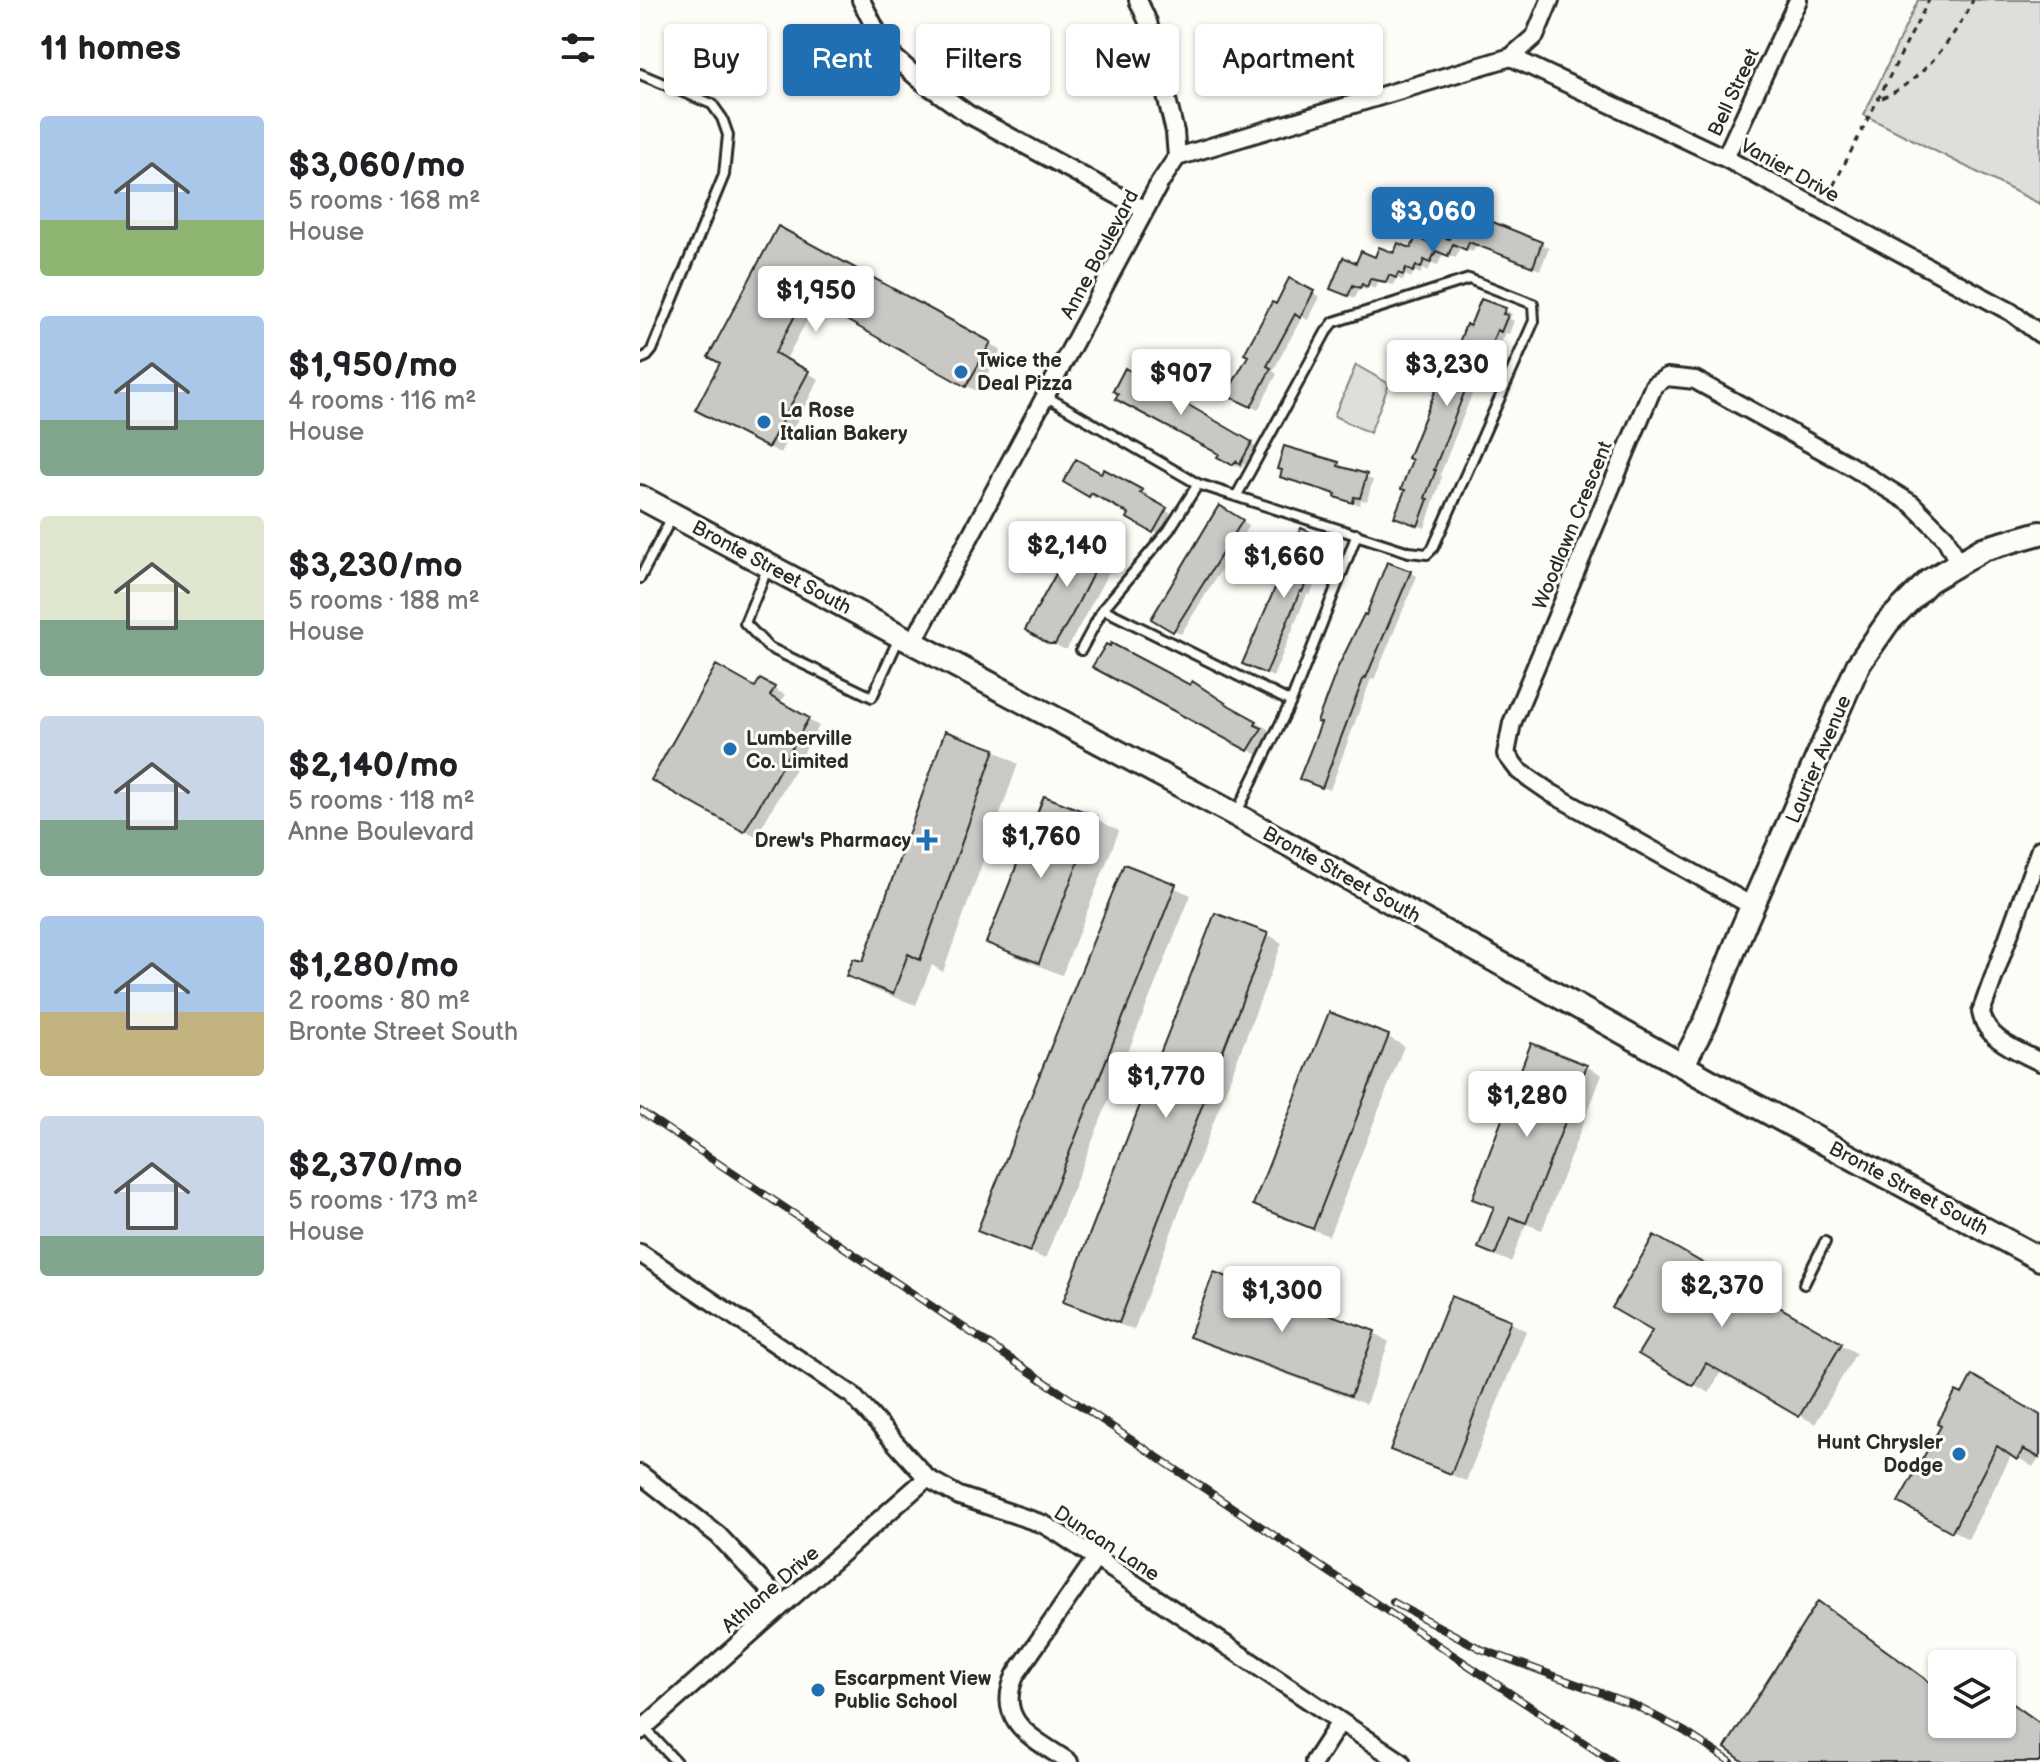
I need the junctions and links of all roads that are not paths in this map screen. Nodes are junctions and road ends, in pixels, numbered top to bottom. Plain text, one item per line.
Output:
1 (861, 0) edge
2 (1138, 0) edge
3 (1550, 0) edge
4 (1798, 0) edge
5 (1511, 57) junction
6 (640, 74) edge
7 (1177, 157) junction
8 (1725, 158) junction
9 (1145, 210) junction
10 (2040, 334) edge
11 (640, 359) edge
12 (1047, 397) junction
13 (1198, 484) junction
14 (1237, 495) junction
15 (640, 497) edge
16 (673, 515) junction
17 (2040, 533) edge
18 (1357, 534) junction
19 (1958, 562) junction
20 (768, 566) junction
21 (640, 578) edge
22 (1103, 609) junction
23 (907, 638) junction
24 (1081, 650) dead end
25 (1291, 702) junction
26 (1236, 815) junction
27 (2040, 849) edge
28 (1752, 906) junction
29 (2040, 1062) edge
30 (1683, 1064) junction
31 (1825, 1242) dead end
32 (640, 1253) edge
33 (2040, 1259) edge
34 (1804, 1284) dead end
35 (640, 1474) edge
36 (927, 1478) junction
37 (1096, 1558) junction
38 (783, 1604) junction
39 (1340, 1722) junction
40 (641, 1727) edge
41 (676, 1762) edge
42 (1069, 1762) edge
43 (1314, 1762) edge
44 (1401, 1762) edge

1 - 9 street
2 - 7 street
3 - 5 street
4 - 8 street, Bell Street
5 - 7 street
5 - 8 street, Vanier Drive
6 - 11 lane
7 - 9 street, Anne Boulevard
8 - 10 street, Vanier Drive
9 - 12 street, Anne Boulevard
12 - 13 lane
12 - 23 street, Anne Boulevard
13 - 14 lane
13 - 22 lane
14 - 18 lane
14 - 18 lane
15 - 16 main road, Bronte Street South
16 - 20 main road, Bronte Street South
16 - 21 lane
17 - 19 main road, Laurier Avenue
18 - 25 lane
19 - 28 main road, Laurier Avenue
19 - 28 street, Woodlawn Crescent
20 - 23 main road, Bronte Street South
20 - 23 lane
22 - 24 lane
22 - 25 lane
23 - 26 main road, Bronte Street South
25 - 26 lane
26 - 30 main road, Bronte Street South
27 - 29 street
28 - 30 main road, Laurier Avenue
30 - 33 main road, Bronte Street South
31 - 34 lane
32 - 36 street, Duncan Lane
35 - 38 street
36 - 37 street, Duncan Lane
36 - 38 street, Athlone Drive
37 - 39 street, Duncan Lane
37 - 42 street
38 - 40 street, Athlone Drive
39 - 43 street
39 - 44 street, Duncan Lane
40 - 41 lane

